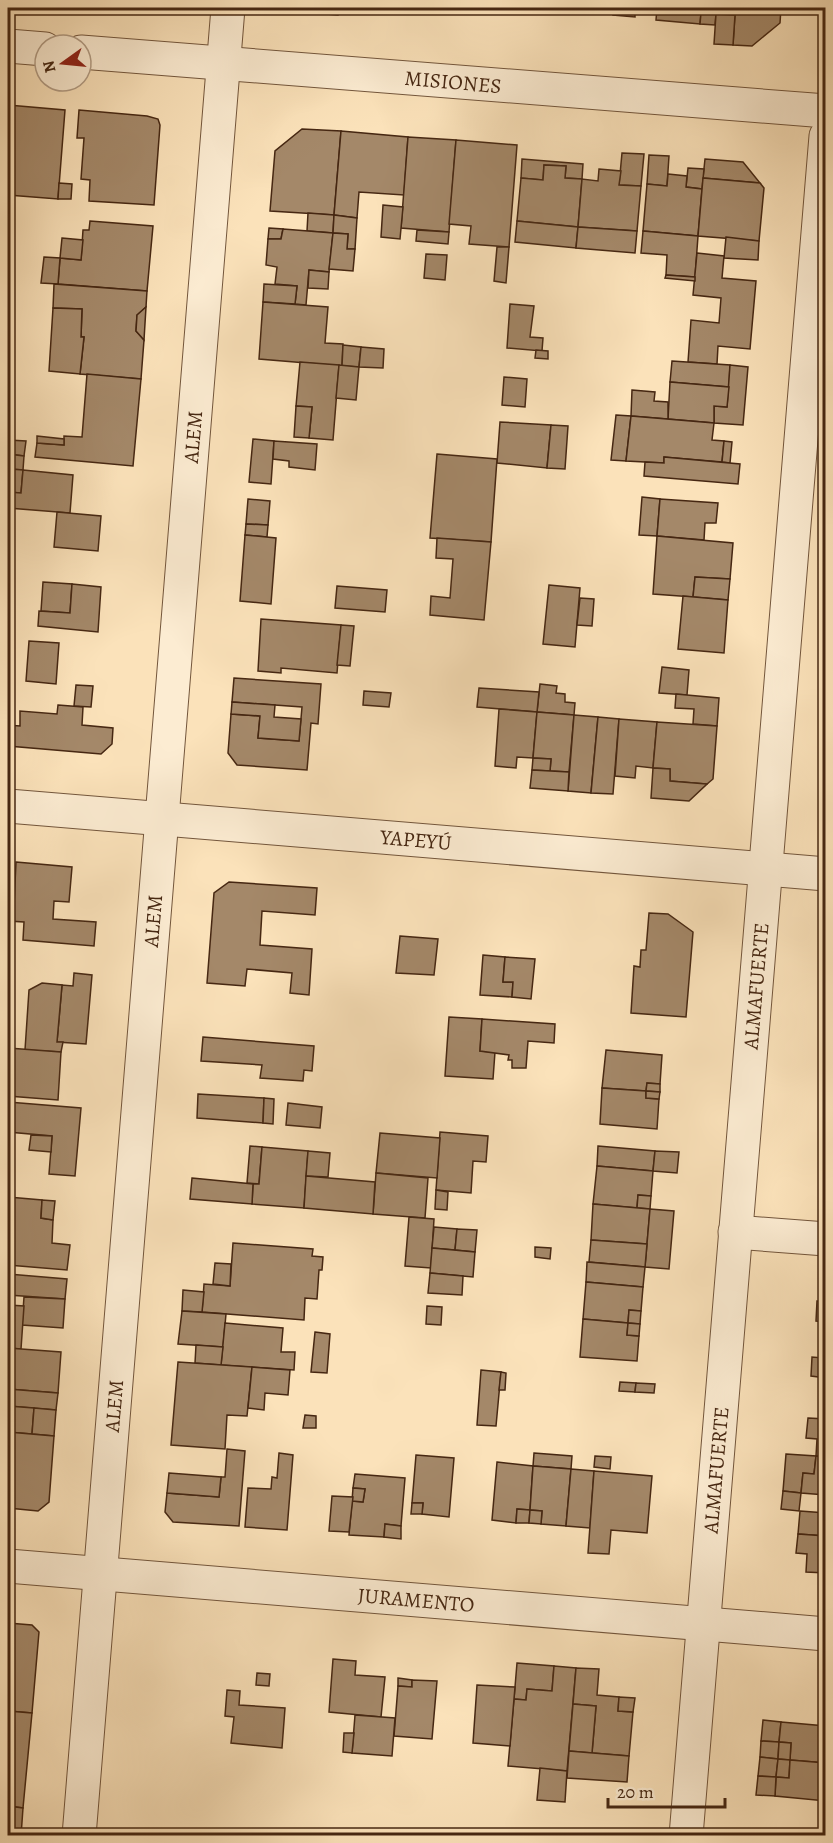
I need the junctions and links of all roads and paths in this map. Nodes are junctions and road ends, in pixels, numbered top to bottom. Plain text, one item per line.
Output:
1 (228, 8) edge
2 (8, 46) edge
3 (33, 48) edge
4 (93, 53) edge
5 (224, 63) junction
6 (825, 111) edge
7 (825, 136) edge
8 (8, 806) edge
9 (162, 819) junction
10 (765, 869) junction
11 (825, 874) edge
12 (735, 1232) junction
13 (825, 1239) edge
14 (8, 1566) edge
15 (100, 1574) junction
16 (703, 1624) junction
17 (825, 1634) edge
18 (79, 1836) edge
19 (686, 1836) edge

1 - 5 street, ALEM
2 - 3 street
4 - 5 street, MISIONES
5 - 6 street, MISIONES
5 - 9 street, ALEM
7 - 10 street, ALMAFUERTE
8 - 9 street, YAPEYÚ
9 - 10 street, YAPEYÚ
9 - 15 street, ALEM
10 - 11 street, YAPEYÚ
10 - 12 street, ALMAFUERTE
12 - 13 street
12 - 16 street, ALMAFUERTE
14 - 15 street, JURAMENTO
15 - 16 street, JURAMENTO
15 - 18 street, ALEM
16 - 17 street, JURAMENTO
16 - 19 street, ALMAFUERTE

